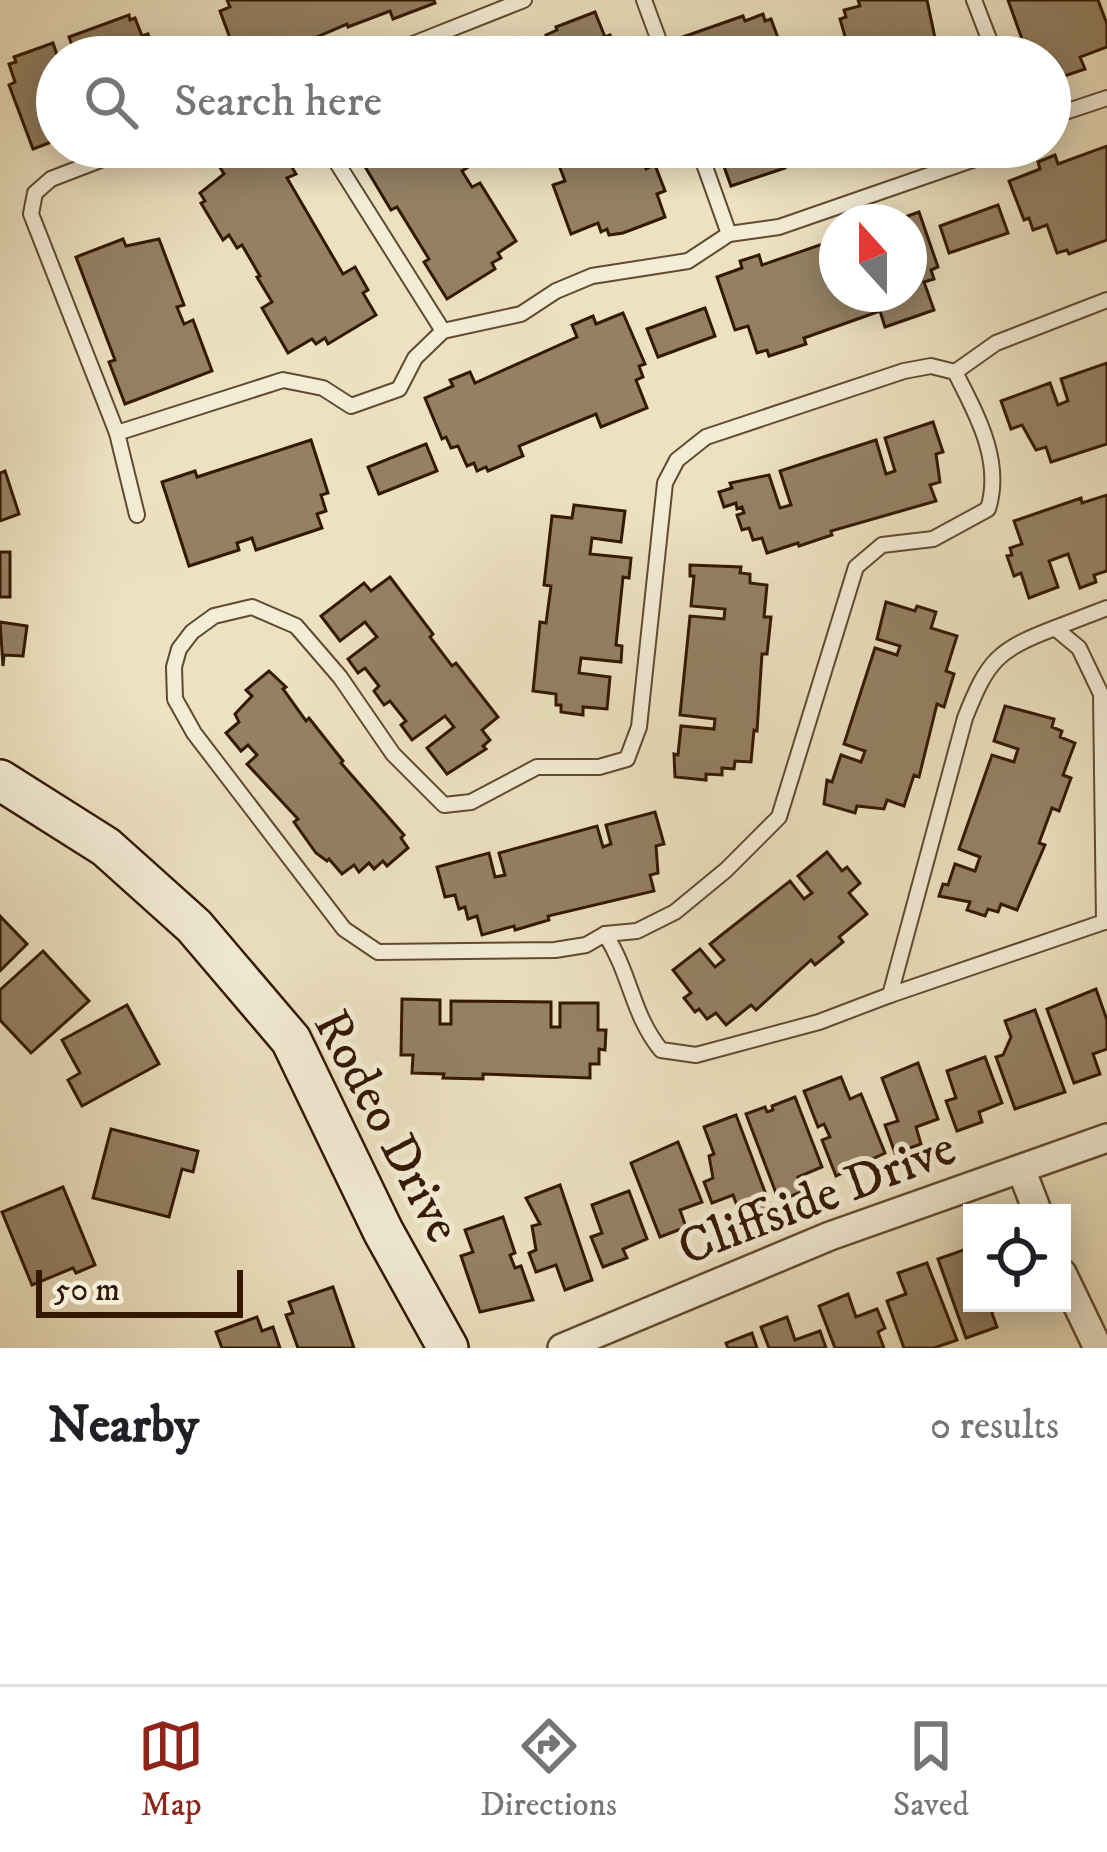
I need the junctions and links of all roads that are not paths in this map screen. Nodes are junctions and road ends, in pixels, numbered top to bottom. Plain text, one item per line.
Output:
1 (524, 0) edge
2 (644, 0) edge
3 (974, 0) edge
4 (433, 36) edge
5 (657, 36) edge
6 (989, 36) edge
7 (1107, 98) edge
8 (1071, 110) edge
9 (80, 168) edge
10 (340, 168) edge
11 (705, 168) edge
12 (949, 168) edge
13 (729, 235) junction
14 (1107, 300) edge
15 (443, 331) junction
16 (956, 372) junction
17 (117, 433) junction
18 (137, 514) dead end
19 (1107, 608) edge
20 (1055, 628) junction
21 (0, 780) edge
22 (1105, 921) edge
23 (605, 934) junction
24 (890, 995) junction
25 (1107, 1138) edge
26 (1021, 1169) junction
27 (1035, 1204) edge
28 (1071, 1292) edge
29 (448, 1348) edge
30 (562, 1348) edge
31 (1098, 1348) edge

1 - 4 lane
2 - 5 lane
3 - 6 lane
7 - 8 lane
9 - 17 lane
10 - 15 lane
11 - 13 lane
12 - 13 lane
13 - 15 lane
14 - 16 lane
15 - 17 lane
16 - 23 lane
16 - 23 lane
17 - 18 lane
19 - 20 lane
20 - 22 lane
20 - 24 lane
21 - 29 street, Rodeo Drive
22 - 24 lane
23 - 24 lane
25 - 26 street, Cliffside Drive
26 - 27 street
26 - 30 street, Cliffside Drive
28 - 31 street

